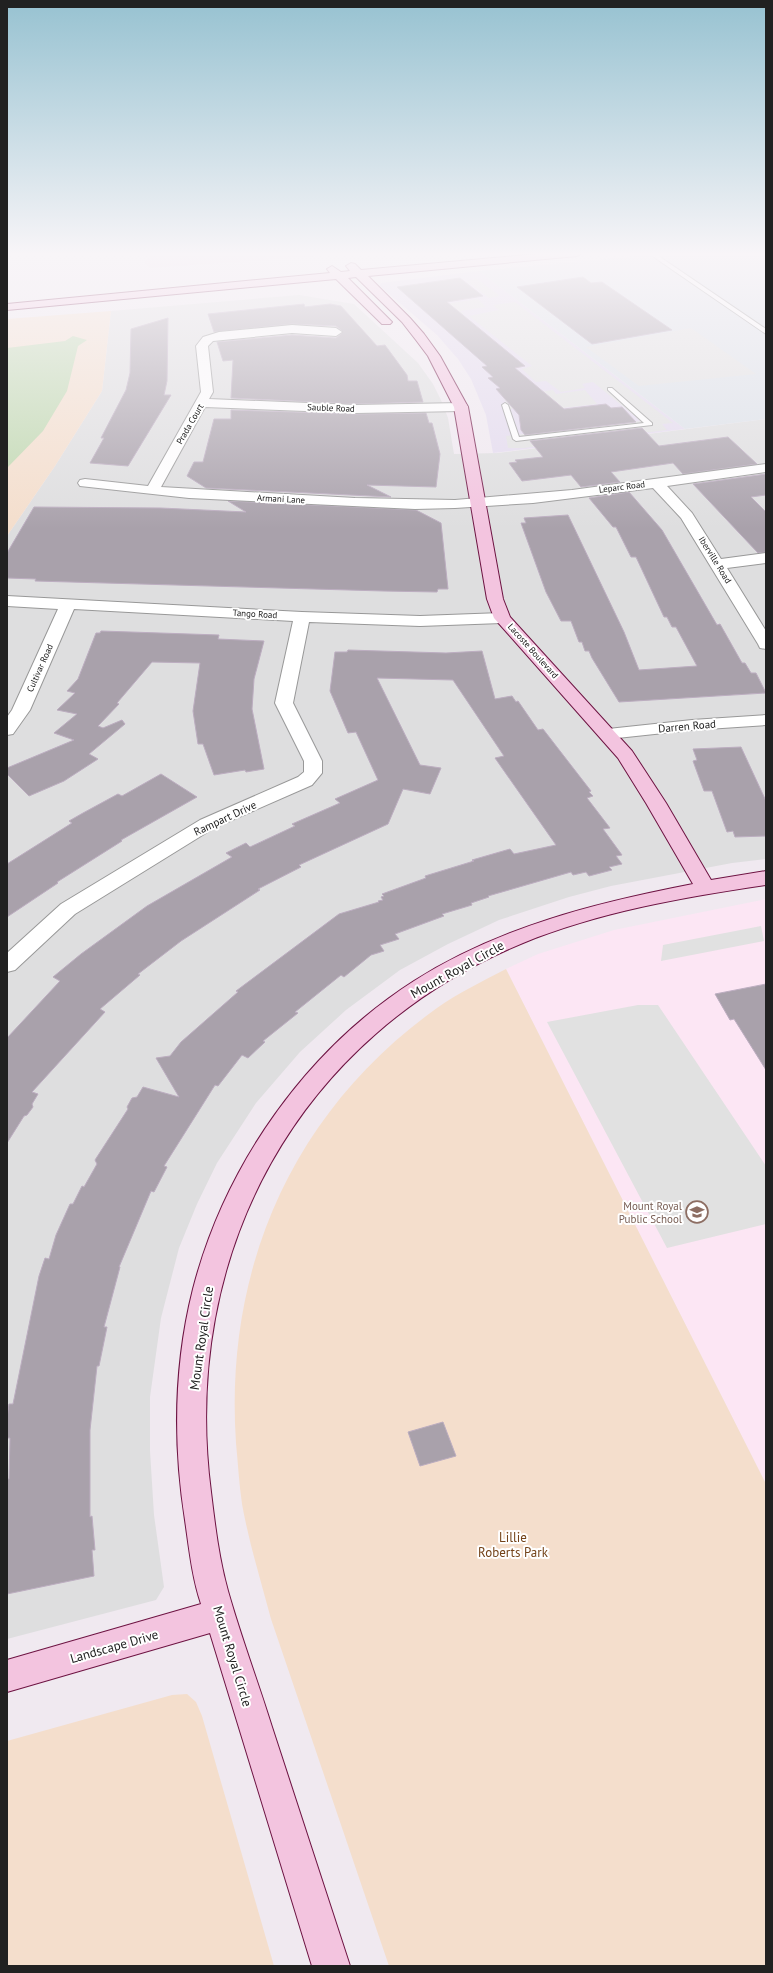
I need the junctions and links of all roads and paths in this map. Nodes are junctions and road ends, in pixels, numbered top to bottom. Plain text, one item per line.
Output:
1 (202, 345) edge
2 (418, 345) edge
3 (426, 345) edge
4 (434, 356) junction
5 (610, 389) dead end
6 (202, 403) junction
7 (505, 405) dead end
8 (461, 407) junction
9 (766, 468) edge
10 (656, 483) junction
11 (85, 484) dead end
12 (152, 491) junction
13 (478, 503) junction
14 (766, 558) edge
15 (718, 564) junction
16 (7, 601) edge
17 (69, 603) junction
18 (302, 617) junction
19 (502, 618) junction
20 (766, 644) edge
21 (766, 720) edge
22 (7, 730) edge
23 (608, 734) junction
24 (766, 878) edge
25 (705, 887) junction
26 (7, 965) edge
27 (220, 1614) junction
28 (7, 1676) edge
29 (331, 1966) edge

1 - 6 street, Prada Court
2 - 4 street, Lacoste Boulevard
3 - 4 street, Lacoste Boulevard
4 - 8 street, Lacoste Boulevard
5 - 7 lane
6 - 8 street, Sauble Road
6 - 12 street, Prada Court
8 - 13 street, Lacoste Boulevard
9 - 10 street, Leparc Road
10 - 13 street, Leparc Road
10 - 15 street, Iberville Road
11 - 12 street, Armani Lane
12 - 13 street, Armani Lane
13 - 19 street, Lacoste Boulevard
14 - 15 street
15 - 20 street, Iberville Road
16 - 17 street, Tango Road
17 - 18 street, Tango Road
17 - 22 street, Cultivar Road
18 - 19 street, Tango Road
18 - 26 street, Rampart Drive
19 - 23 street, Lacoste Boulevard
21 - 23 street, Darren Road
23 - 25 street, Lacoste Boulevard
24 - 25 street, Mount Royal Circle
25 - 27 street, Mount Royal Circle
27 - 28 street, Landscape Drive
27 - 29 street, Mount Royal Circle

